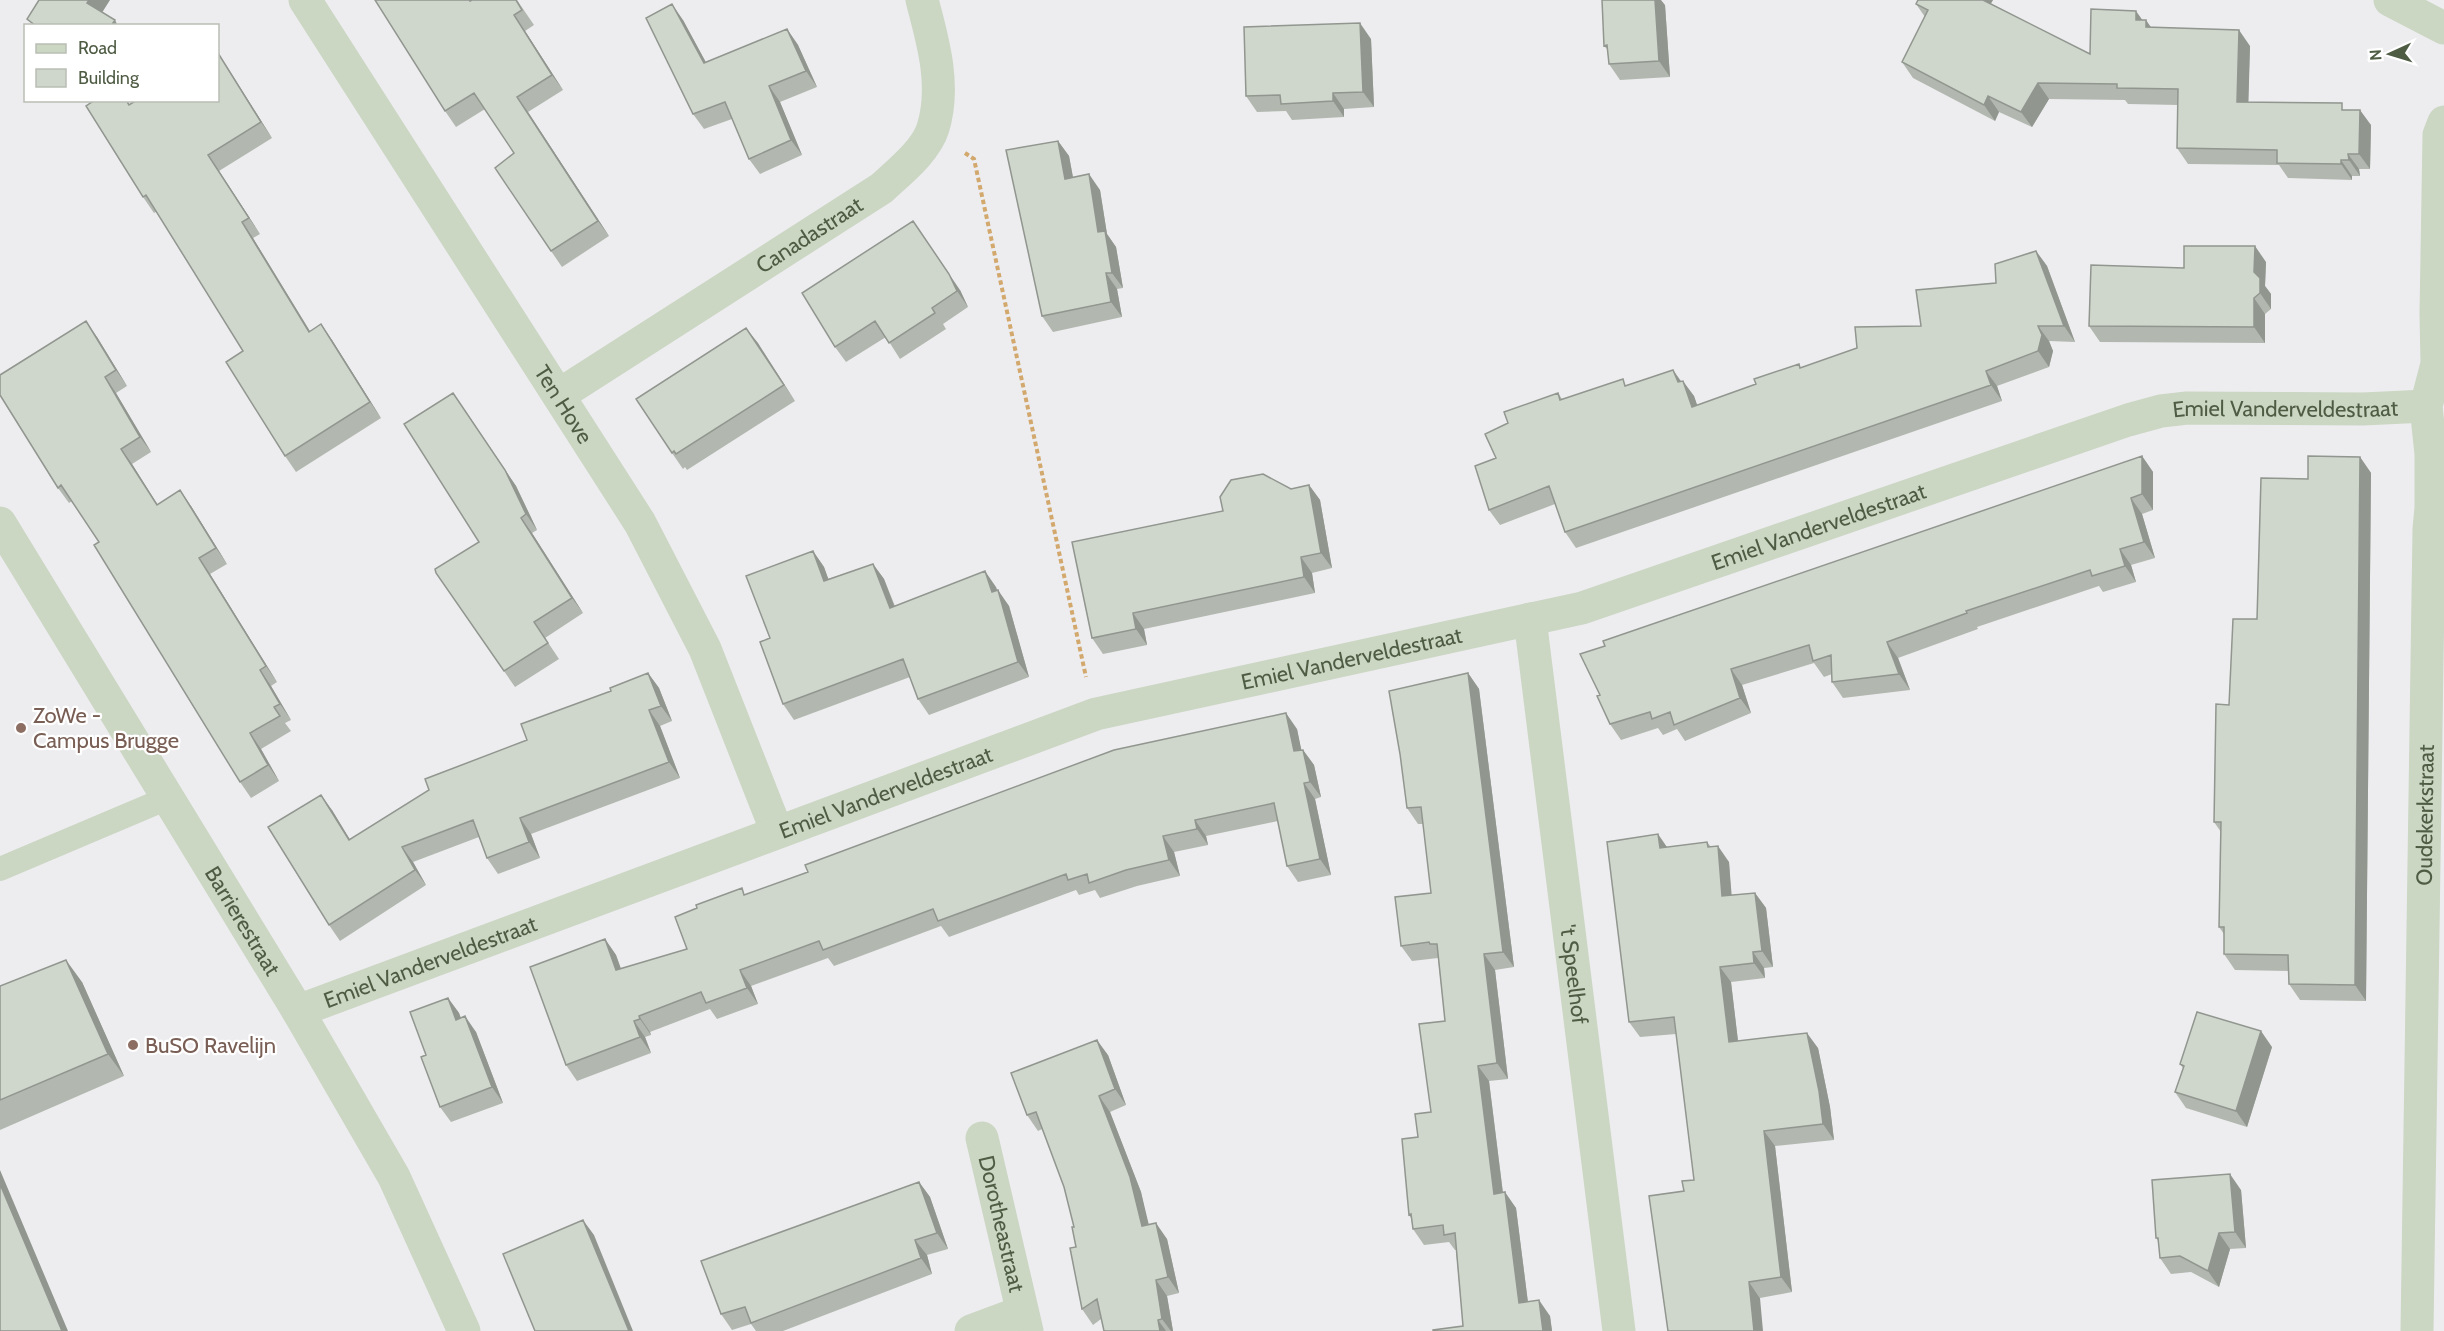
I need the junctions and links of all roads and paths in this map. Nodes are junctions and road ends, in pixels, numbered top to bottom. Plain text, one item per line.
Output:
1 (305, 0) edge
2 (922, 0) edge
3 (2390, 0) edge
4 (2444, 28) edge
5 (2444, 122) edge
6 (933, 130) junction
7 (559, 395) junction
8 (2426, 406) junction
9 (0, 523) edge
10 (1530, 619) junction
11 (1096, 714) junction
12 (170, 797) junction
13 (777, 832) junction
14 (0, 869) edge
15 (298, 1011) junction
16 (982, 1138) dead end
17 (1024, 1321) edge
18 (464, 1331) edge
19 (970, 1331) edge
20 (1618, 1331) edge
21 (2417, 1331) edge

1 - 7 street, Ten Hove
2 - 6 street, Canadastraat
3 - 4 street
5 - 8 street, Oudekerkstraat
6 - 7 street, Canadastraat
6 - 11 path
7 - 13 street, Ten Hove
8 - 10 street, Emiel Vanderveldestraat
8 - 21 street, Oudekerkstraat
9 - 12 street, Barrierestraat
10 - 11 street, Emiel Vanderveldestraat
10 - 20 street, 't Speelhof
11 - 13 street, Emiel Vanderveldestraat
12 - 14 lane
12 - 15 street, Barrierestraat
13 - 15 street, Emiel Vanderveldestraat
15 - 18 street, Barrierestraat
16 - 17 street, Dorotheastraat
17 - 19 street, Dorotheastraat

